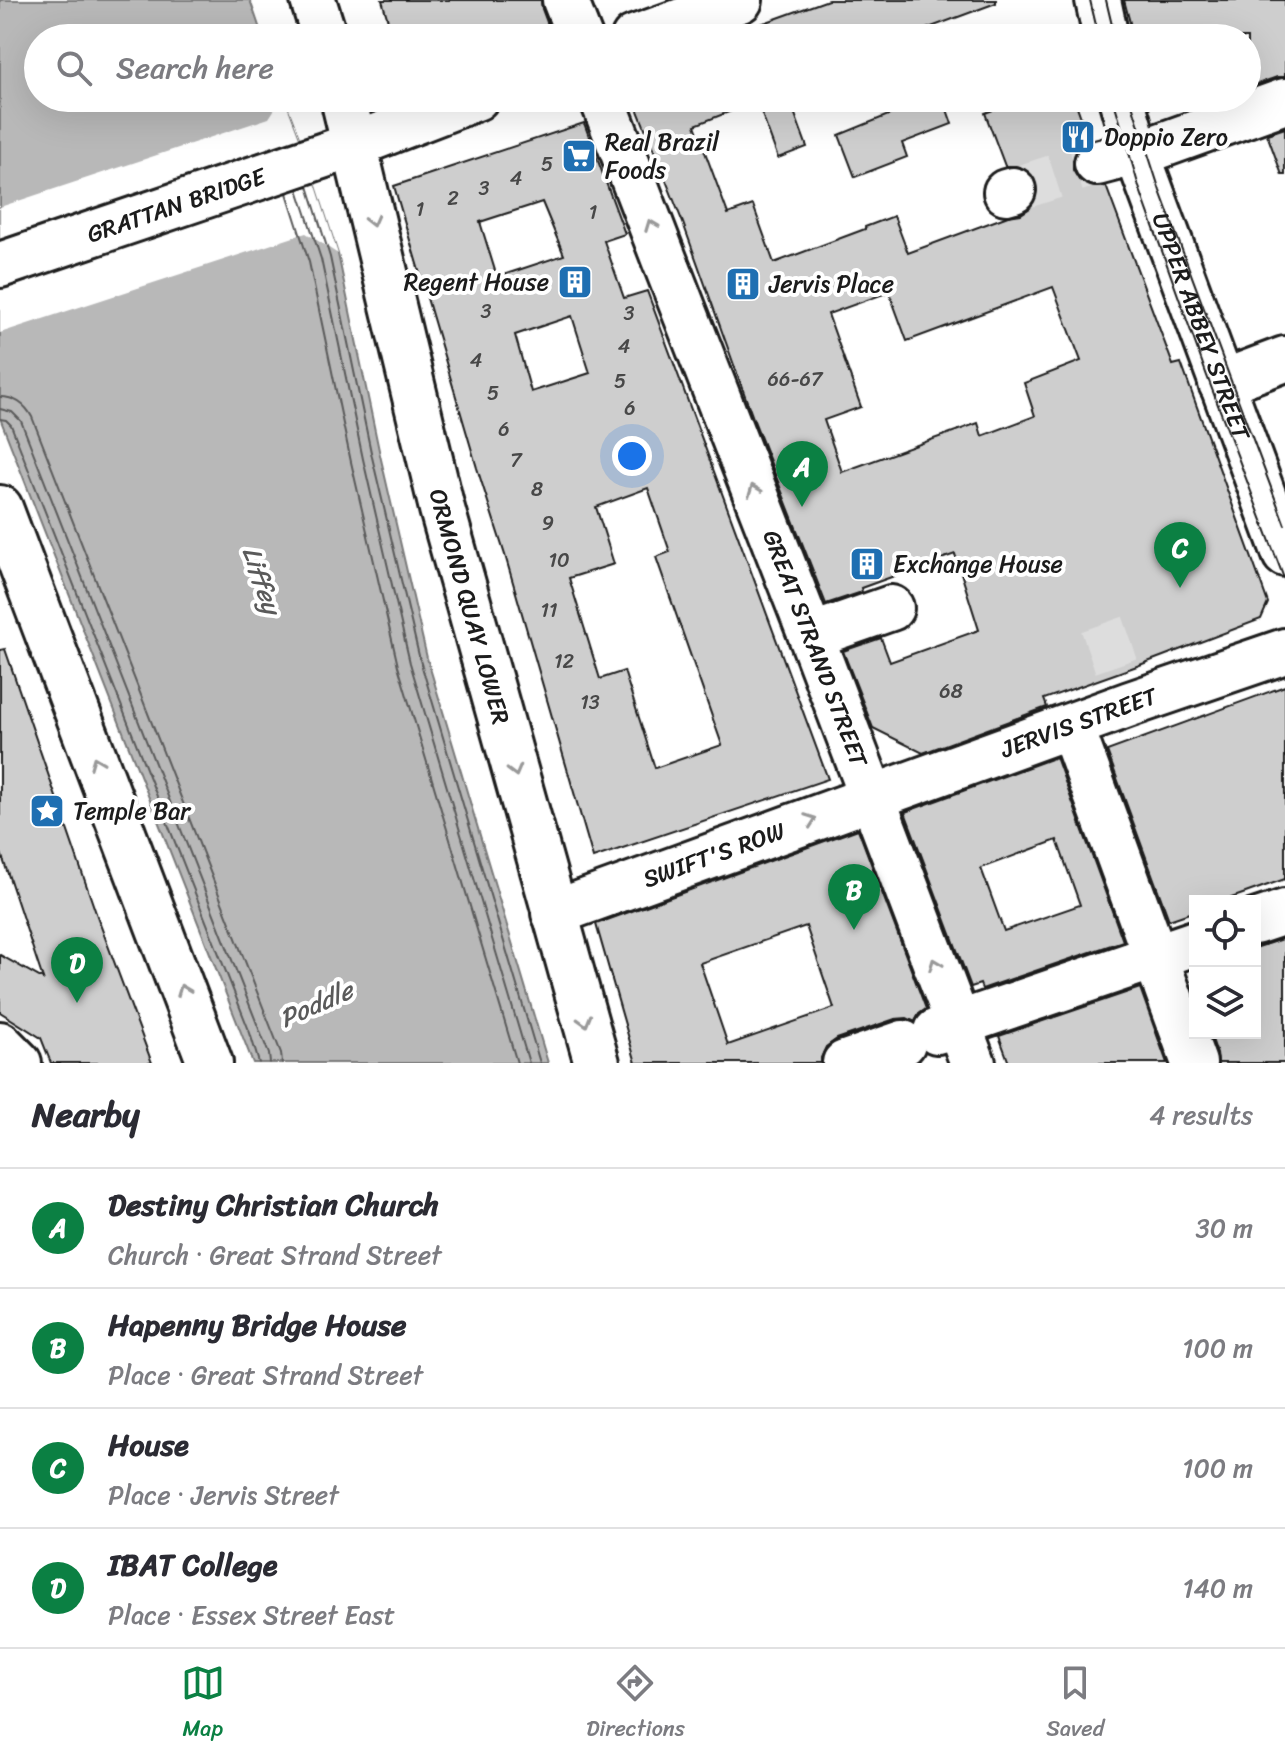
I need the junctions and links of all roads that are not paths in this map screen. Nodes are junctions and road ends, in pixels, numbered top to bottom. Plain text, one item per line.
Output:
1 (313, 0) edge
2 (565, 0) edge
3 (740, 0) edge
4 (1098, 0) edge
5 (321, 24) edge
6 (574, 24) edge
7 (673, 24) edge
8 (1103, 24) edge
9 (1285, 101) edge
10 (1261, 109) edge
11 (346, 112) edge
12 (440, 112) edge
13 (607, 112) edge
14 (1120, 112) edge
15 (1253, 112) edge
16 (354, 145) junction
17 (1117, 158) junction
18 (0, 265) edge
19 (1285, 359) edge
20 (1221, 383) junction
21 (0, 508) edge
22 (1285, 554) edge
23 (891, 608) dead end
24 (811, 636) junction
25 (1285, 651) edge
26 (1071, 726) junction
27 (873, 797) junction
28 (1285, 912) edge
29 (554, 913) junction
30 (1261, 920) edge
31 (1175, 950) edge
32 (943, 1040) edge
33 (0, 1044) edge
34 (19, 1063) edge
35 (210, 1063) edge
36 (597, 1063) edge
37 (845, 1063) edge
38 (1194, 1063) edge

1 - 5 street
2 - 6 street
3 - 7 street
4 - 8 street
9 - 10 street
11 - 16 street, ORMOND QUAY LOWER
12 - 16 street, GRATTAN BRIDGE
24 -> 13 street, GREAT STRAND STREET
14 - 17 street, UPPER ABBEY STREET
15 - 17 street
16 - 18 street, GRATTAN BRIDGE
16 -> 29 street, ORMOND QUAY LOWER
17 - 20 street, UPPER ABBEY STREET
19 - 20 street
20 - 22 street, UPPER ABBEY STREET
35 -> 21 street
23 - 24 street
24 - 27 street, GREAT STRAND STREET
25 - 26 street, JERVIS STREET
26 - 27 street, JERVIS STREET
26 - 31 street
29 -> 27 street, SWIFT'S ROW
32 -> 27 street, GREAT STRAND STREET
28 - 30 street
29 -> 36 street, ORMOND QUAY LOWER
31 - 32 street
31 - 38 street
32 - 37 street
33 - 34 street

